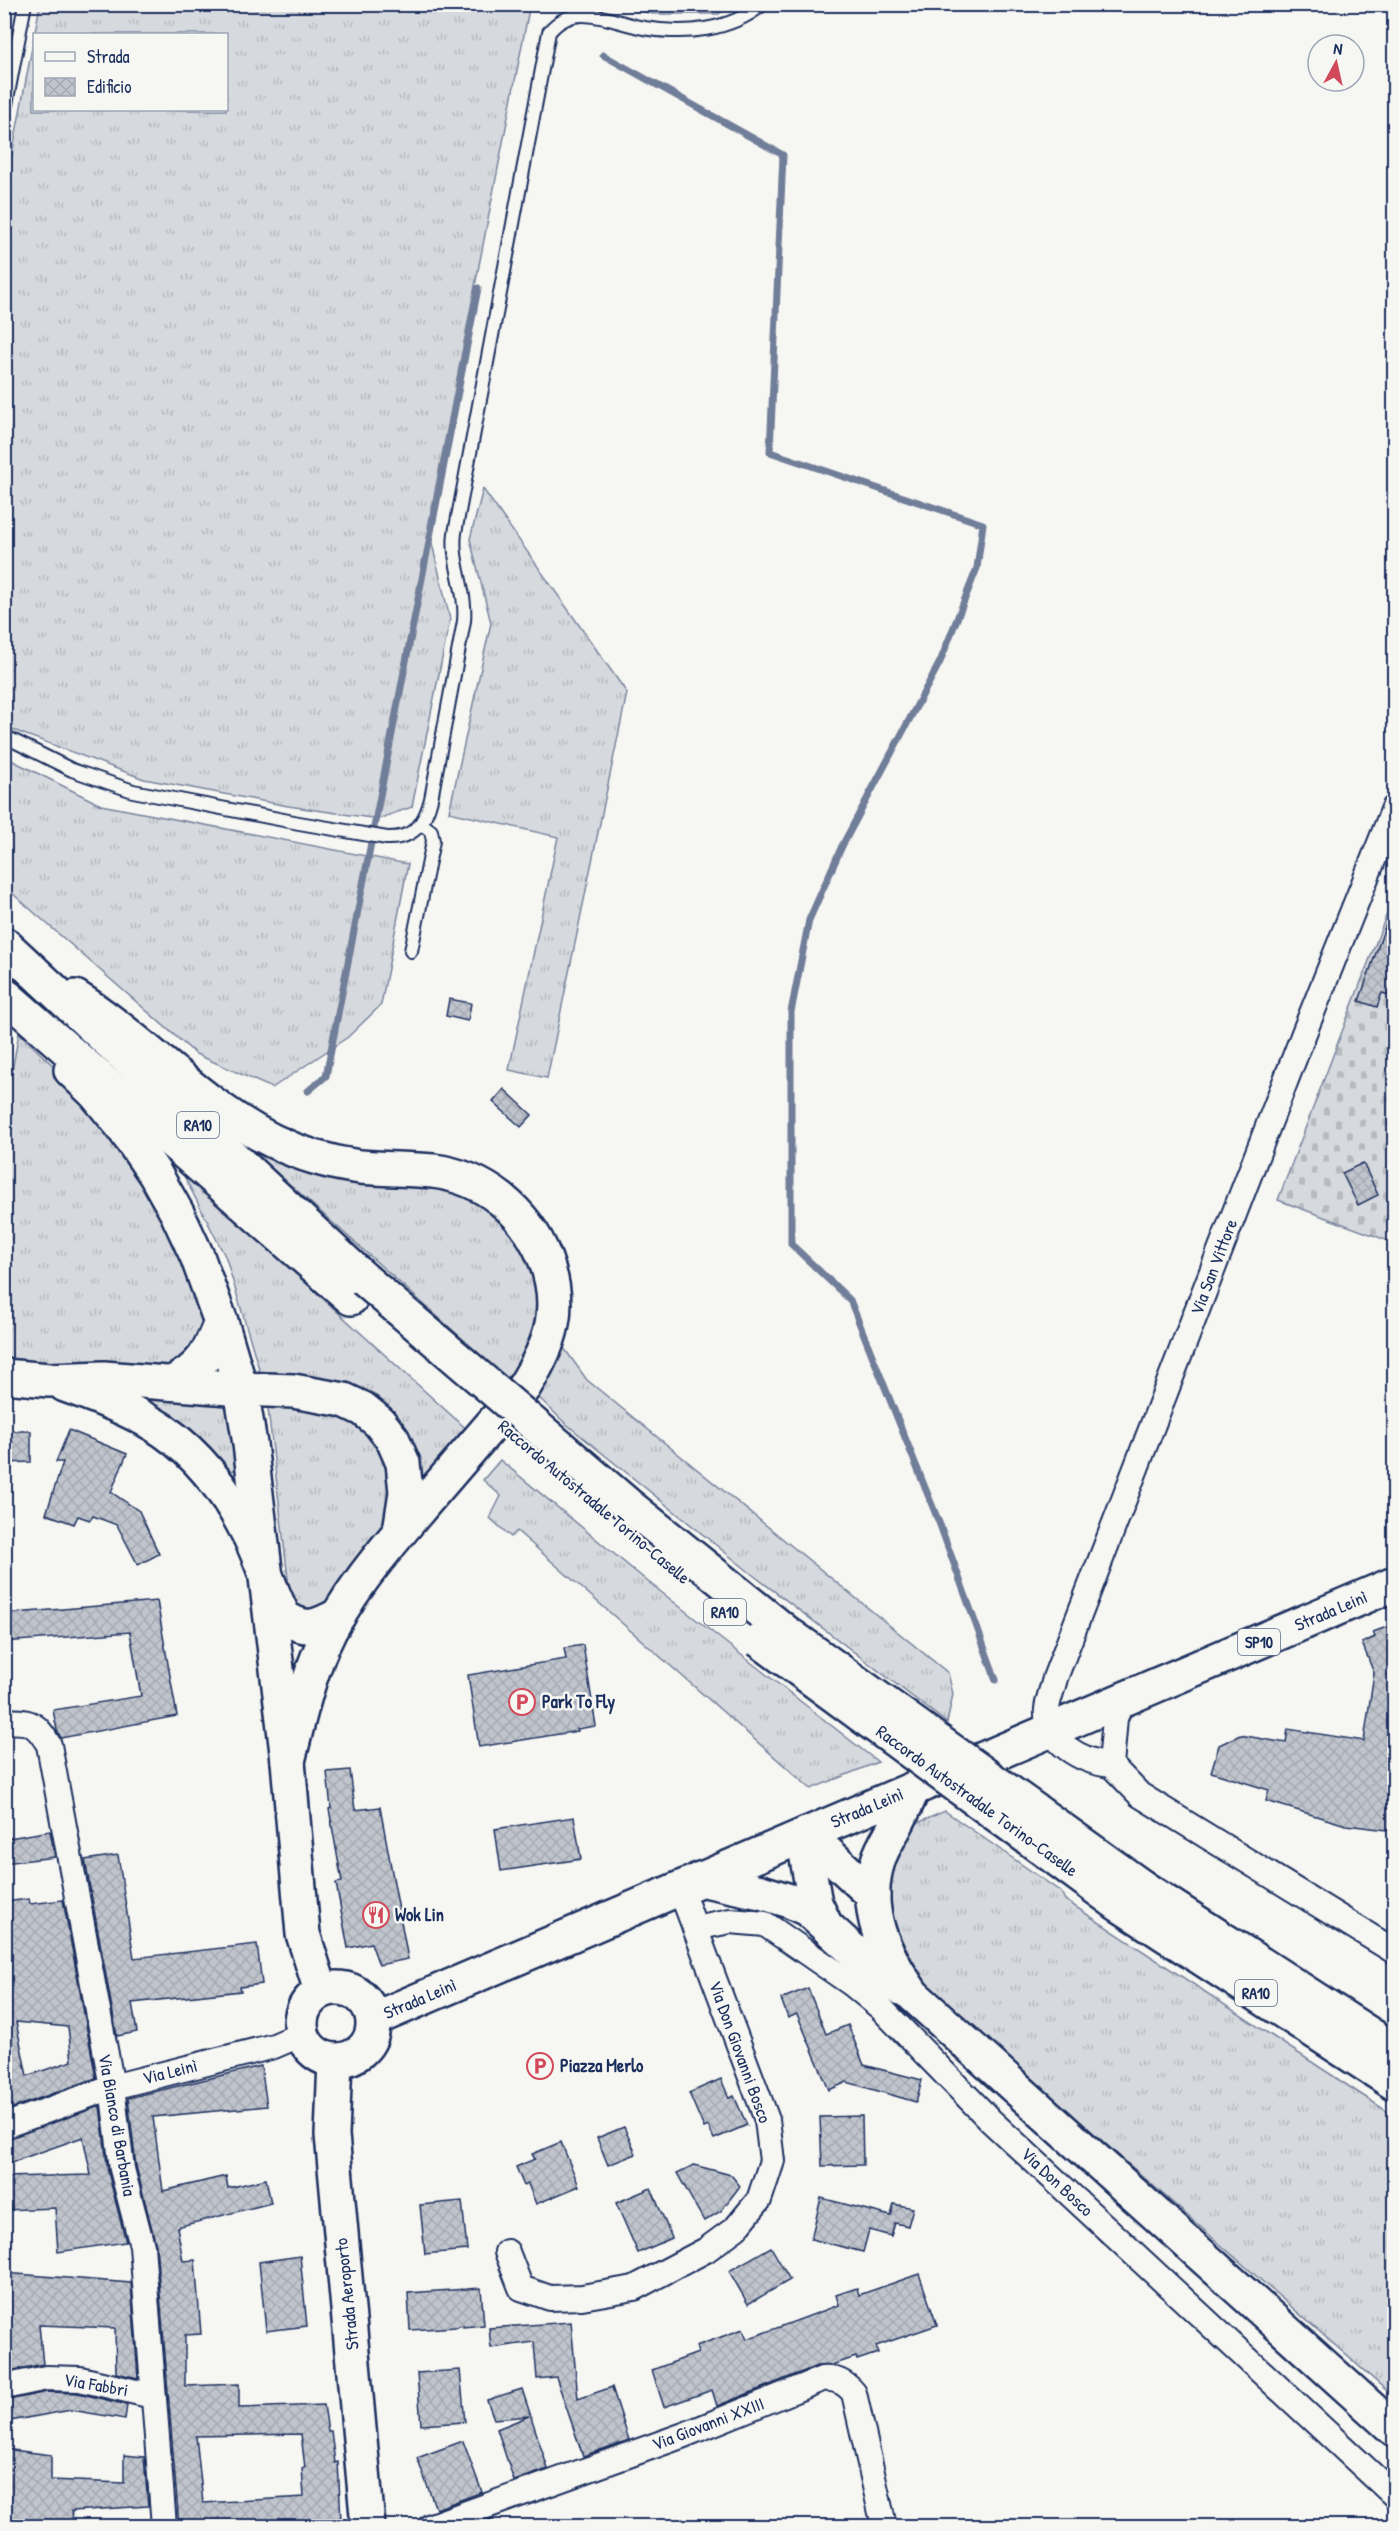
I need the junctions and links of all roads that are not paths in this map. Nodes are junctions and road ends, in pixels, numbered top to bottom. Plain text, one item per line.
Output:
1 (25, 4) edge
2 (763, 4) edge
3 (4, 115) edge
4 (4, 736) edge
5 (1395, 808) edge
6 (422, 824) junction
7 (4, 944) edge
8 (411, 951) dead end
9 (32, 970) junction
10 (6, 996) edge
11 (357, 1288) junction
12 (221, 1322) junction
13 (4, 1376) edge
14 (49, 1380) junction
15 (172, 1383) junction
16 (241, 1389) junction
17 (400, 1531) junction
18 (265, 1571) junction
19 (1395, 1584) edge
20 (339, 1614) junction
21 (1123, 1699) junction
22 (4, 1722) edge
23 (1050, 1730) junction
24 (288, 1761) junction
25 (1111, 1765) junction
26 (913, 1789) junction
27 (805, 1835) junction
28 (690, 1883) junction
29 (873, 1895) junction
30 (1130, 1895) junction
31 (824, 1922) junction
32 (695, 1928) junction
33 (1395, 1951) edge
34 (321, 1991) junction
35 (913, 1995) junction
36 (374, 2019) junction
37 (302, 2034) junction
38 (1395, 2050) edge
39 (335, 2061) junction
40 (1395, 2083) edge
41 (112, 2087) junction
42 (4, 2126) edge
43 (507, 2252) dead end
44 (4, 2387) edge
45 (153, 2396) junction
46 (1395, 2429) edge
47 (1395, 2495) edge
48 (165, 2526) edge
49 (368, 2526) edge
50 (431, 2526) edge
51 (884, 2526) edge

1 - 3 lane
2 - 6 lane
4 - 6 lane
5 - 23 street, Via San Vittore
6 - 8 lane
7 - 9 main road
9 - 11 main road, Raccordo Autostradale Torino-Caselle / RA10
9 - 17 main road
10 - 11 main road, Raccordo Autostradale Torino-Caselle
10 - 12 main road
11 - 30 main road, Raccordo Autostradale Torino-Caselle / RA10, bridge
12 - 15 main road
12 - 16 main road
13 - 14 main road
14 - 15 main road
14 - 18 main road
15 - 16 main road
16 - 17 main road
16 - 18 main road
17 - 20 main road
18 - 20 main road
18 - 24 main road
19 - 21 main road, Strada Leinì / SP10
20 - 24 main road
21 - 23 main road, Strada Leinì / SP10
21 - 25 street
22 - 41 street, Via Bianco di Barbania
23 - 25 street
23 - 26 main road, Strada Leinì / SP10
24 - 34 main road
25 - 33 street
26 - 27 main road, Strada Leinì / SP10
26 - 29 main road
27 - 28 main road, Strada Leinì / SP10
27 - 29 main road
27 - 31 main road
28 - 31 main road
28 - 32 street, Via Don Giovanni Bosco
28 - 36 main road, Strada Leinì / SP10
29 - 35 main road
30 - 38 main road, Raccordo Autostradale Torino-Caselle / RA10
30 - 40 main road, Raccordo Autostradale Torino-Caselle / RA10
31 - 35 main road
32 - 43 street, Via Don Giovanni Bosco
32 - 47 street, Via Don Bosco
34 - 36 main road
34 - 37 main road
35 - 46 main road
36 - 39 main road
37 - 39 main road
37 - 41 street, Via Leinì
39 - 49 main road, Strada Aeroporto
41 - 42 street, Via Leinì
41 - 45 street, Via Bianco di Barbania
44 - 45 street, Via Fabbri
45 - 48 street, Via Bianco di Barbania
50 - 51 street, Via Giovanni XXIII

